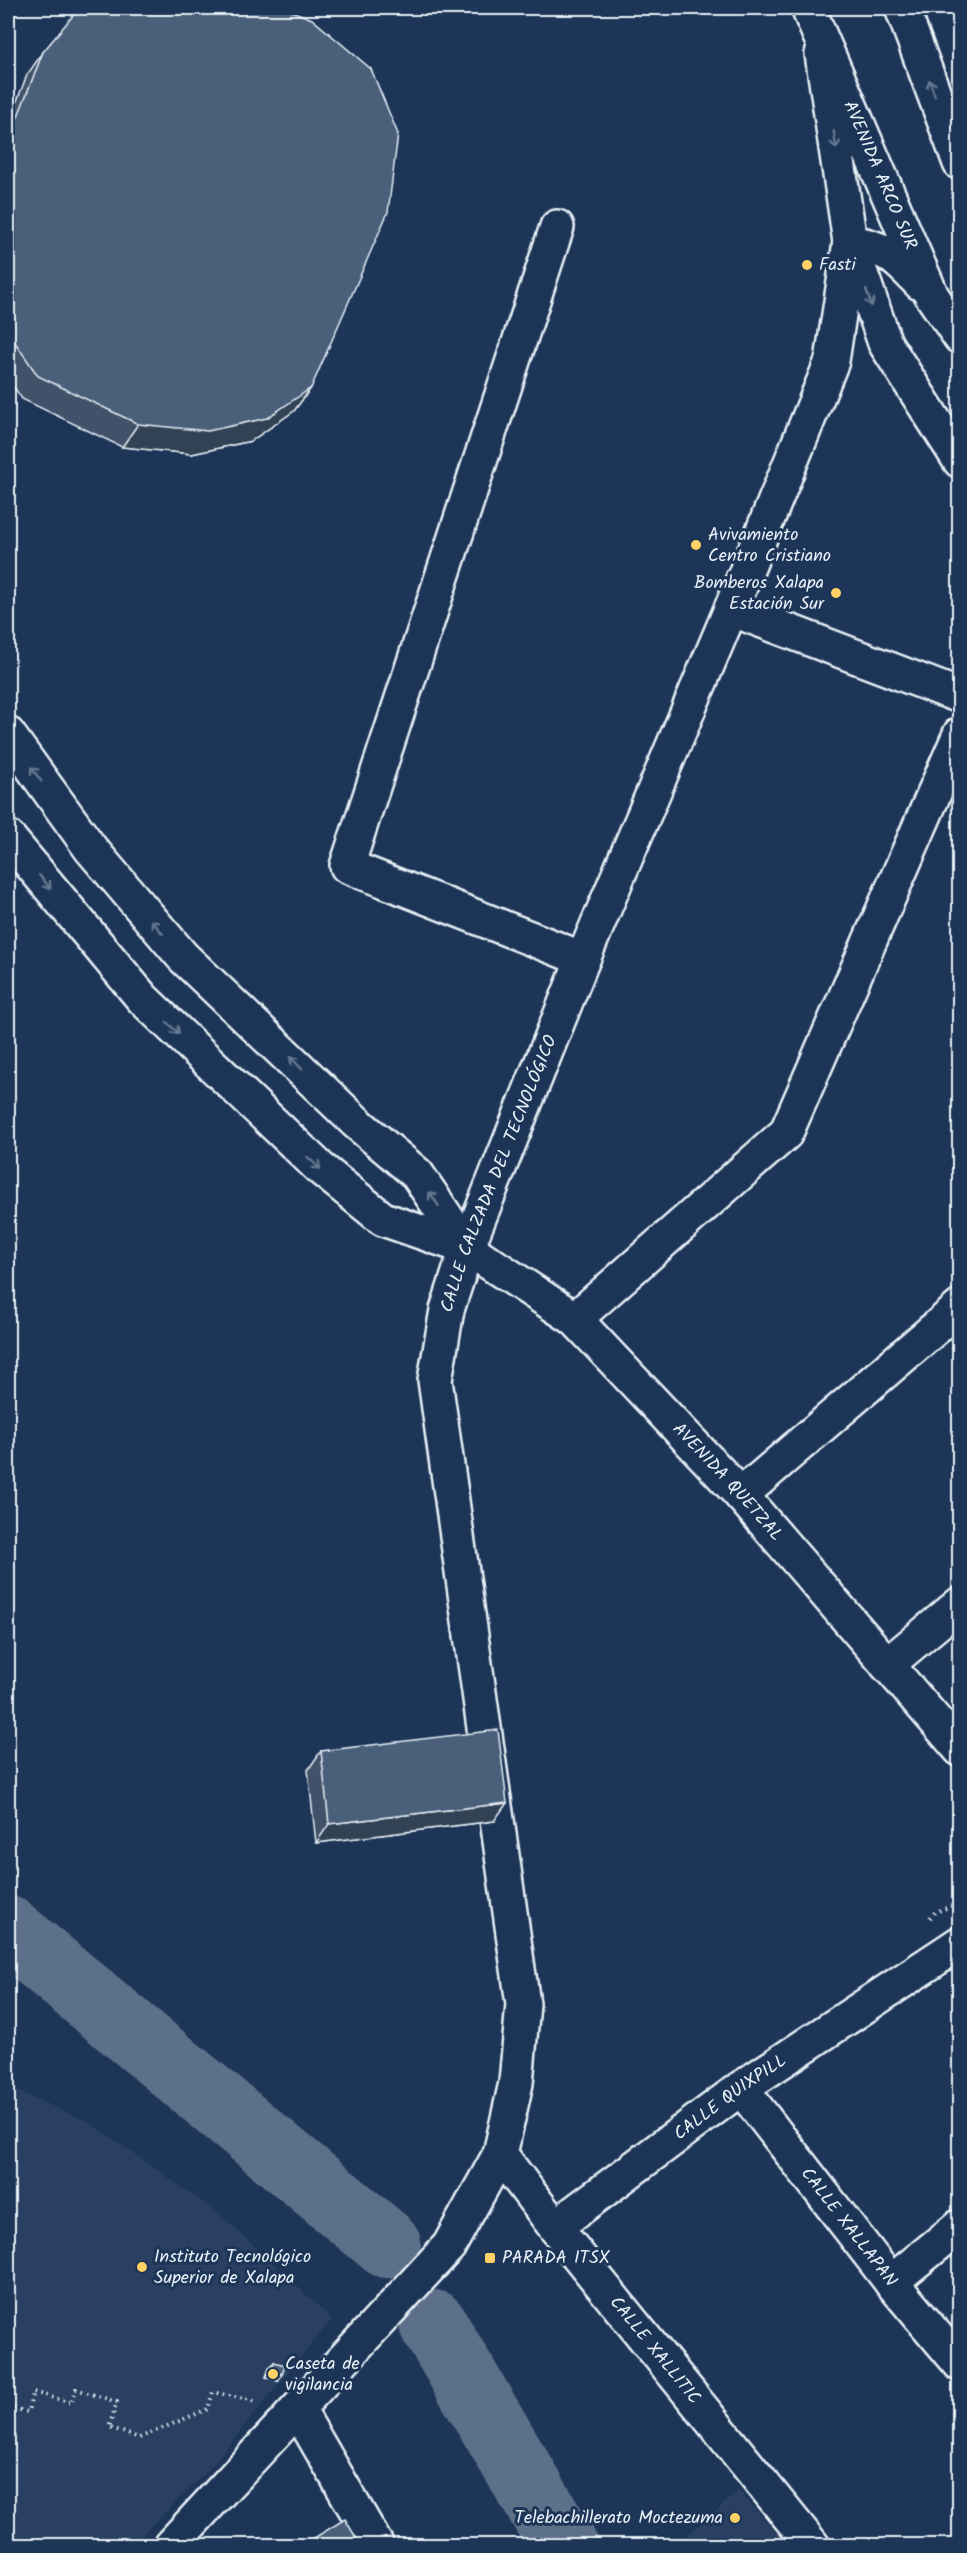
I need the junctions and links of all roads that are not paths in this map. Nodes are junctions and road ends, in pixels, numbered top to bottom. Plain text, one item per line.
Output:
1 (808, 8) edge
2 (902, 8) edge
3 (820, 41) junction
4 (960, 163) edge
5 (557, 227) dead end
6 (850, 242) junction
7 (932, 296) junction
8 (960, 337) edge
9 (960, 461) edge
10 (731, 609) junction
11 (960, 696) edge
12 (8, 734) edge
13 (960, 734) edge
14 (8, 837) edge
15 (583, 958) junction
16 (467, 1248) junction
17 (960, 1308) edge
18 (574, 1319) junction
19 (741, 1495) junction
20 (960, 1604) edge
21 (887, 1665) junction
22 (960, 1749) edge
23 (960, 1943) edge
24 (741, 2088) junction
25 (500, 2154) junction
26 (960, 2226) edge
27 (555, 2227) junction
28 (891, 2282) junction
29 (960, 2364) edge
30 (298, 2411) junction
31 (170, 2546) edge
32 (377, 2546) edge
33 (813, 2546) edge

1 - 3 street, AVENIDA ARCO SUR
4 -> 2 street
3 -> 6 street
3 - 7 street, AVENIDA ARCO SUR
5 - 15 street
6 - 7 street
6 -> 9 street
6 - 10 street, CALLE CALZADA DEL TECNOLÓGICO
7 - 8 street, AVENIDA ARCO SUR
10 - 11 street
10 - 15 street, CALLE CALZADA DEL TECNOLÓGICO
16 -> 12 street
13 - 18 street
14 -> 16 street
15 - 16 street, CALLE CALZADA DEL TECNOLÓGICO
16 - 18 street, AVENIDA QUETZAL
16 - 25 street, CALLE CALZADA DEL TECNOLÓGICO
17 - 19 street
18 - 19 street, AVENIDA QUETZAL
19 - 21 street, AVENIDA QUETZAL
20 - 21 street
21 - 22 street, AVENIDA QUETZAL
23 - 24 street, CALLE QUIXPILL
24 - 27 street, CALLE QUIXPILL
24 - 28 street, CALLE XALLAPAN
25 - 27 street, CALLE XALLITIC
25 - 30 street, CALLE CALZADA DEL TECNOLÓGICO
26 - 28 street
27 - 33 street, CALLE XALLITIC
28 - 29 street, CALLE XALLAPAN
30 - 31 street, CALLE CALZADA DEL TECNOLÓGICO
30 - 32 street

